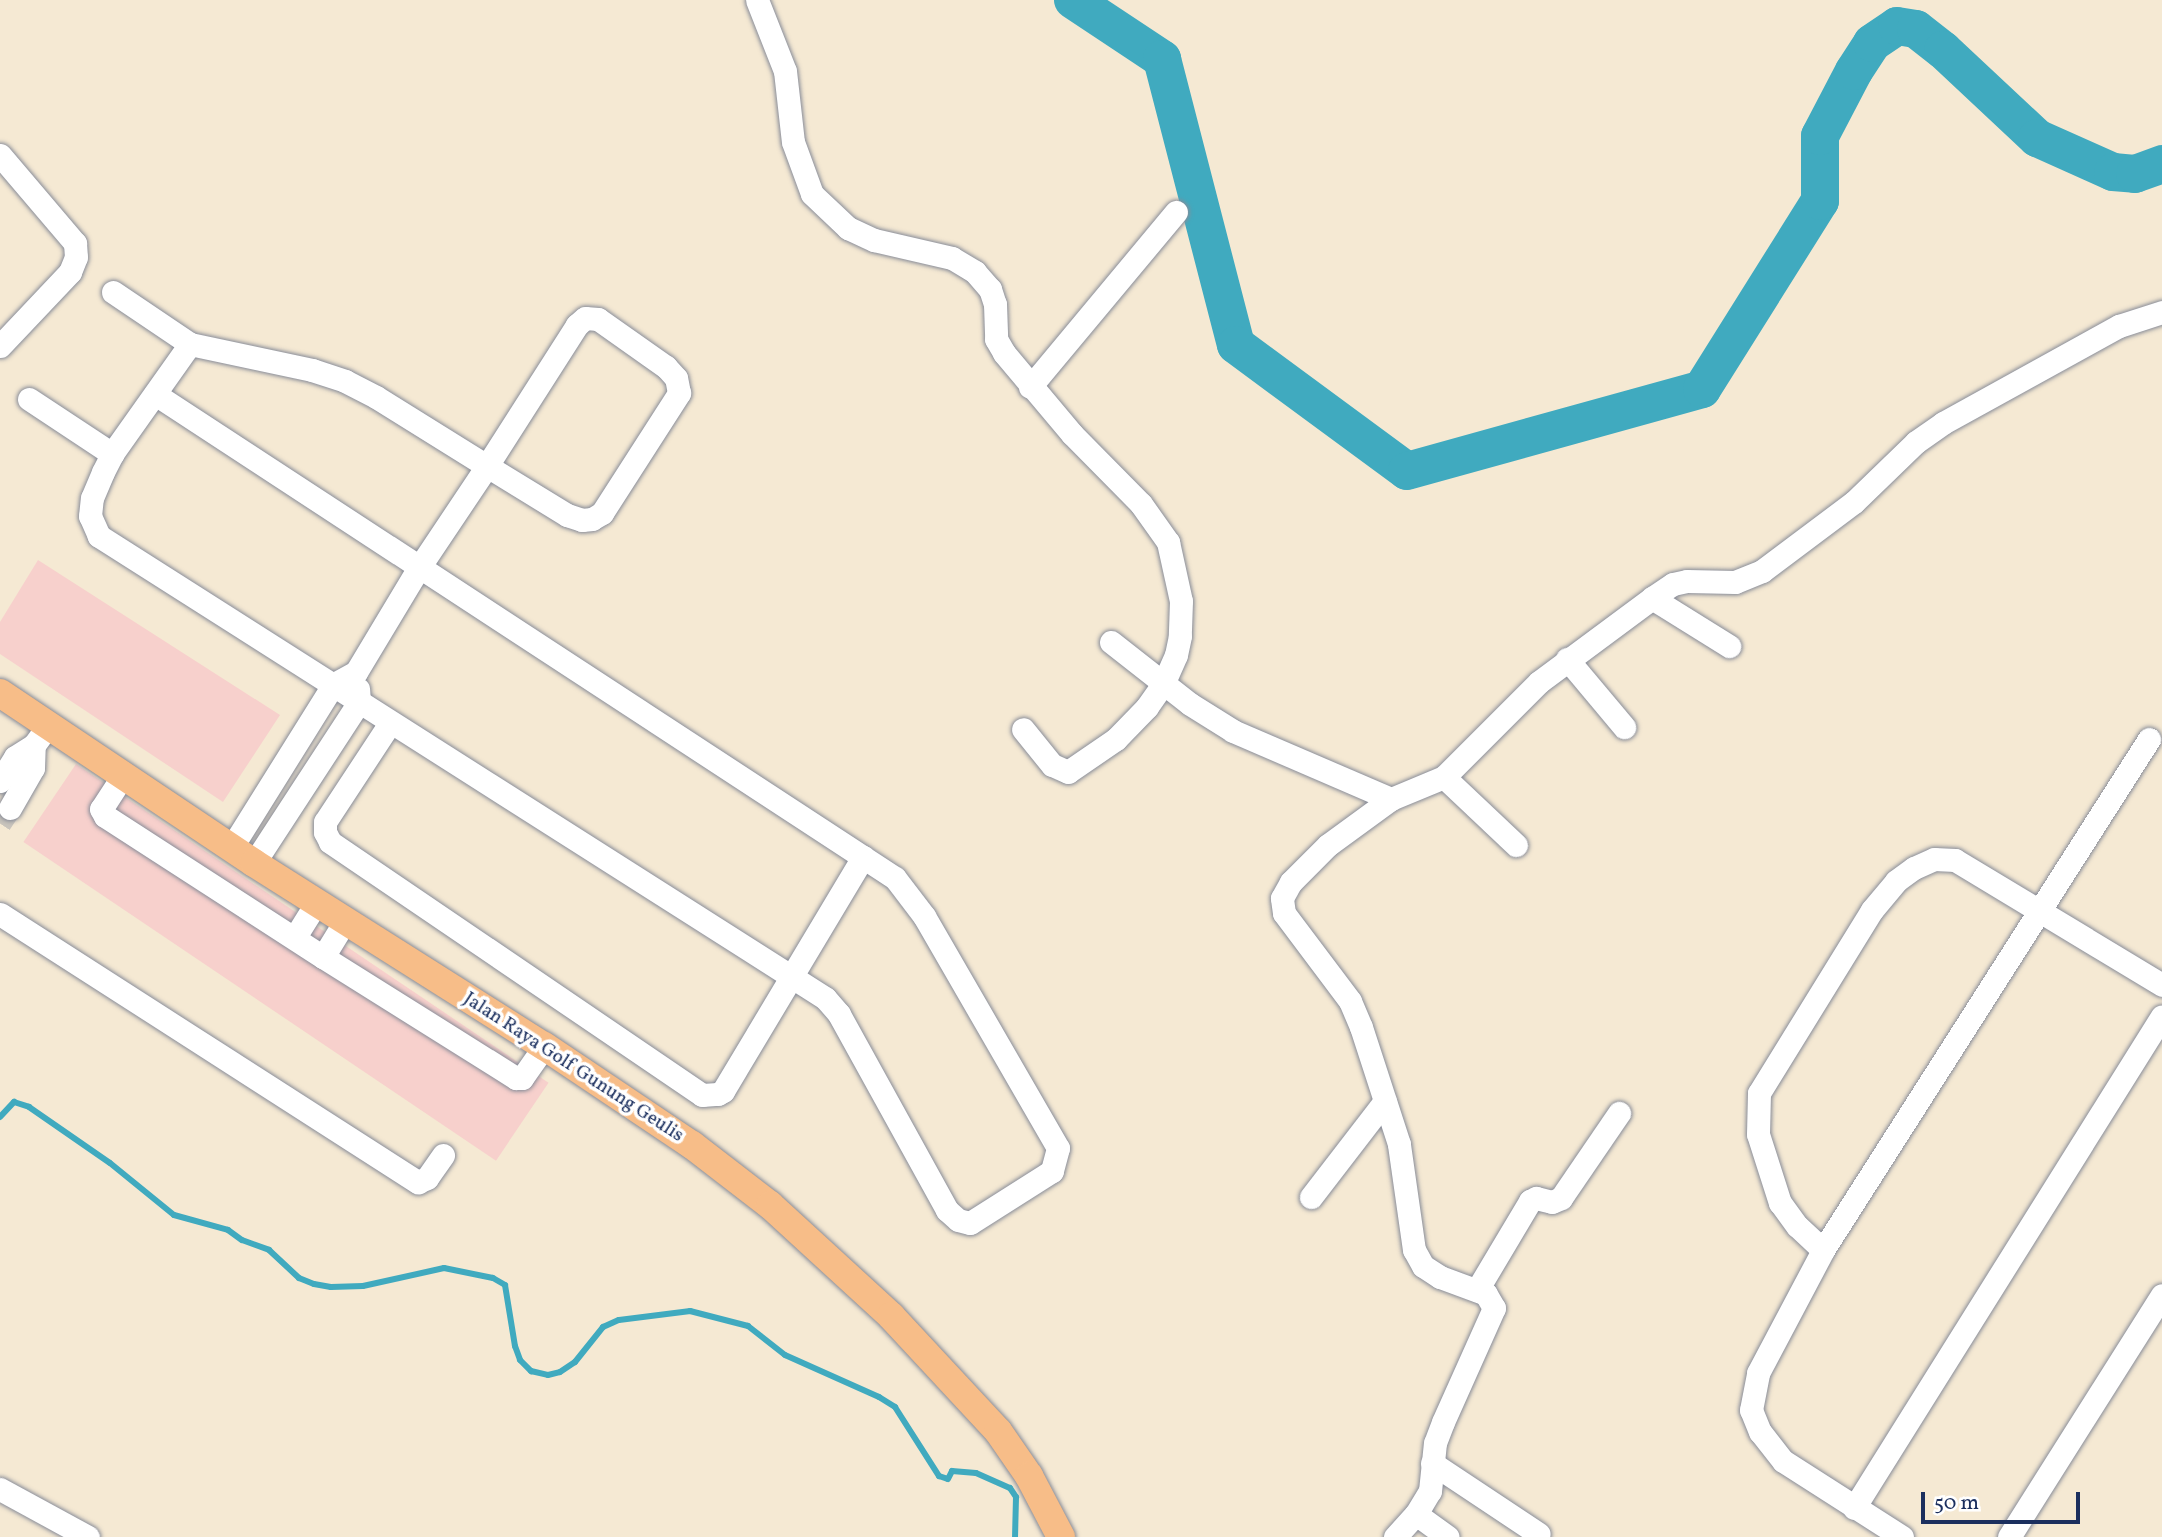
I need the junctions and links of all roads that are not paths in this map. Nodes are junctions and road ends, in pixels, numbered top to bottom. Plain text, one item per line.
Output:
1 (757, 0) edge
2 (0, 155) edge
3 (1176, 212) dead end
4 (113, 292) dead end
5 (2162, 312) edge
6 (190, 344) junction
7 (0, 346) edge
8 (1030, 387) junction
9 (155, 394) junction
10 (29, 399) dead end
11 (112, 454) junction
12 (488, 466) junction
13 (418, 569) junction
14 (1652, 598) junction
15 (1111, 642) dead end
16 (1729, 646) dead end
17 (1567, 659) junction
18 (356, 672) junction
19 (1163, 684) junction
20 (333, 685) junction
21 (0, 693) edge
22 (359, 702) junction
23 (390, 723) junction
24 (1624, 727) dead end
25 (1023, 729) dead end
26 (41, 736) junction
27 (2150, 739) dead end
28 (122, 777) junction
29 (1444, 777) junction
30 (0, 782) tunnel mouth
31 (1391, 799) junction
32 (10, 808) tunnel mouth
33 (1516, 845) dead end
34 (231, 848) junction
35 (863, 857) junction
36 (254, 863) junction
37 (316, 903) junction
38 (2040, 910) junction
39 (0, 914) edge
40 (345, 921) junction
41 (295, 937) junction
42 (323, 957) junction
43 (792, 975) junction
44 (2162, 985) edge
45 (2162, 1016) edge
46 (544, 1046) junction
47 (1385, 1101) junction
48 (1619, 1113) dead end
49 (443, 1155) dead end
50 (1311, 1197) dead end
51 (1823, 1250) junction
52 (1477, 1290) junction
53 (2162, 1295) edge
54 (1432, 1463) junction
55 (0, 1489) edge
56 (1854, 1508) junction
57 (1416, 1514) junction
58 (1539, 1534) dead end
59 (88, 1537) edge
60 (1061, 1537) edge
61 (1395, 1537) edge
62 (1448, 1537) edge
63 (1902, 1537) edge
64 (2008, 1537) edge

1 - 8 street
2 - 7 street
3 - 8 street
4 - 6 street
5 - 14 street
6 - 9 street
6 - 12 street
8 - 19 street
9 - 11 street
9 - 13 street
10 - 11 street
11 - 20 street
12 - 12 street
12 - 13 street
13 - 18 street
13 - 35 street
14 - 16 street
14 - 17 street
15 - 19 street
17 - 24 street
17 - 29 street
18 - 20 street
18 - 22 street
19 - 25 street
19 - 31 street
20 - 22 street
20 - 34 street
21 - 26 main road, Jalan Raya Golf Gunung Geulis
22 - 23 street
22 - 36 street
23 - 43 street
23 - 43 street
26 - 28 main road, Jalan Raya Golf Gunung Geulis
26 - 30 street
26 - 32 street
27 - 38 street
28 - 34 main road, Jalan Raya Golf Gunung Geulis
28 - 41 street
29 - 31 street
29 - 33 street
31 - 47 street
34 - 36 main road, Jalan Raya Golf Gunung Geulis
35 - 43 street
35 - 43 street
36 - 37 main road, Jalan Raya Golf Gunung Geulis
37 - 40 main road, Jalan Raya Golf Gunung Geulis
37 - 41 street
38 - 44 street
38 - 51 street
38 - 51 street
39 - 49 street
40 - 42 street
40 - 46 main road, Jalan Raya Golf Gunung Geulis
41 - 42 street
42 - 46 street
45 - 56 street
46 - 60 main road, Jalan Raya Golf Gunung Geulis
47 - 50 street
47 - 52 street
48 - 52 street
51 - 56 street
52 - 54 street
53 - 64 street
54 - 57 street
54 - 58 street
55 - 59 street
56 - 63 street
57 - 61 street
57 - 62 street

